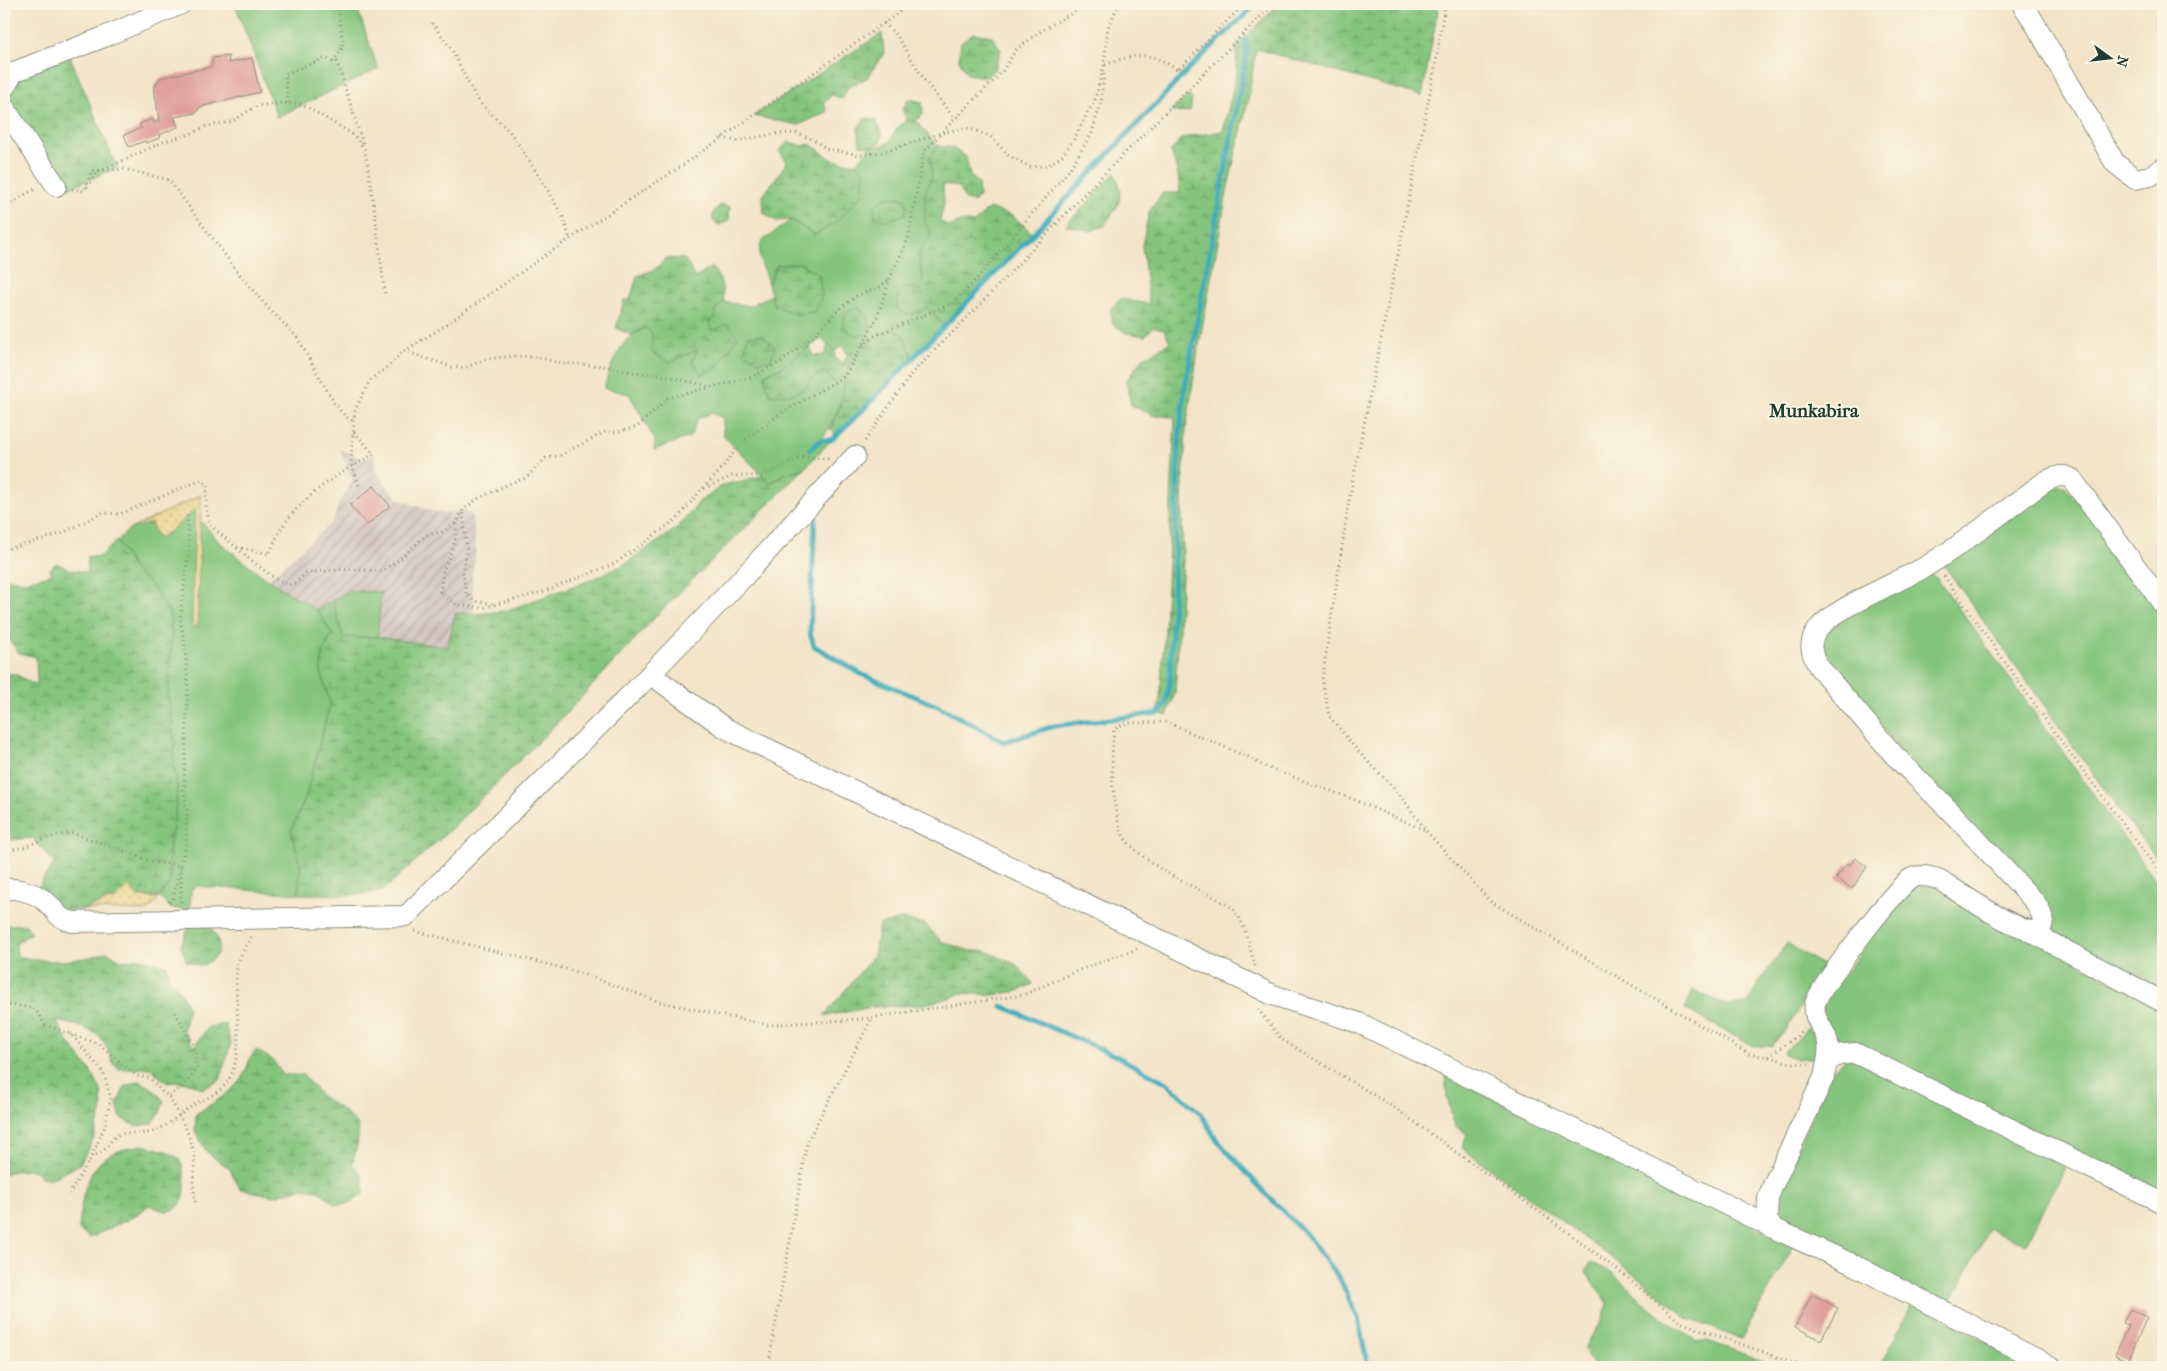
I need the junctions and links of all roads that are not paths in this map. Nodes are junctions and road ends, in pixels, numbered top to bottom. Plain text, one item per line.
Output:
1 (181, 4) edge
2 (2022, 4) edge
3 (4, 88) edge
4 (4, 107) edge
5 (2163, 168) edge
6 (56, 186) road end
7 (853, 459) road end
8 (2163, 604) edge
9 (650, 674) junction
10 (4, 889) edge
11 (2029, 931) junction
12 (2163, 1002) edge
13 (1827, 1062) junction
14 (2163, 1203) edge
15 (1773, 1228) junction
16 (2052, 1367) edge

1 - 3 street
2 - 5 street
4 - 6 street
7 - 9 street
8 - 11 street
9 - 10 street
9 - 15 street
11 - 12 street
11 - 13 street
13 - 14 street
13 - 15 street
15 - 16 street

